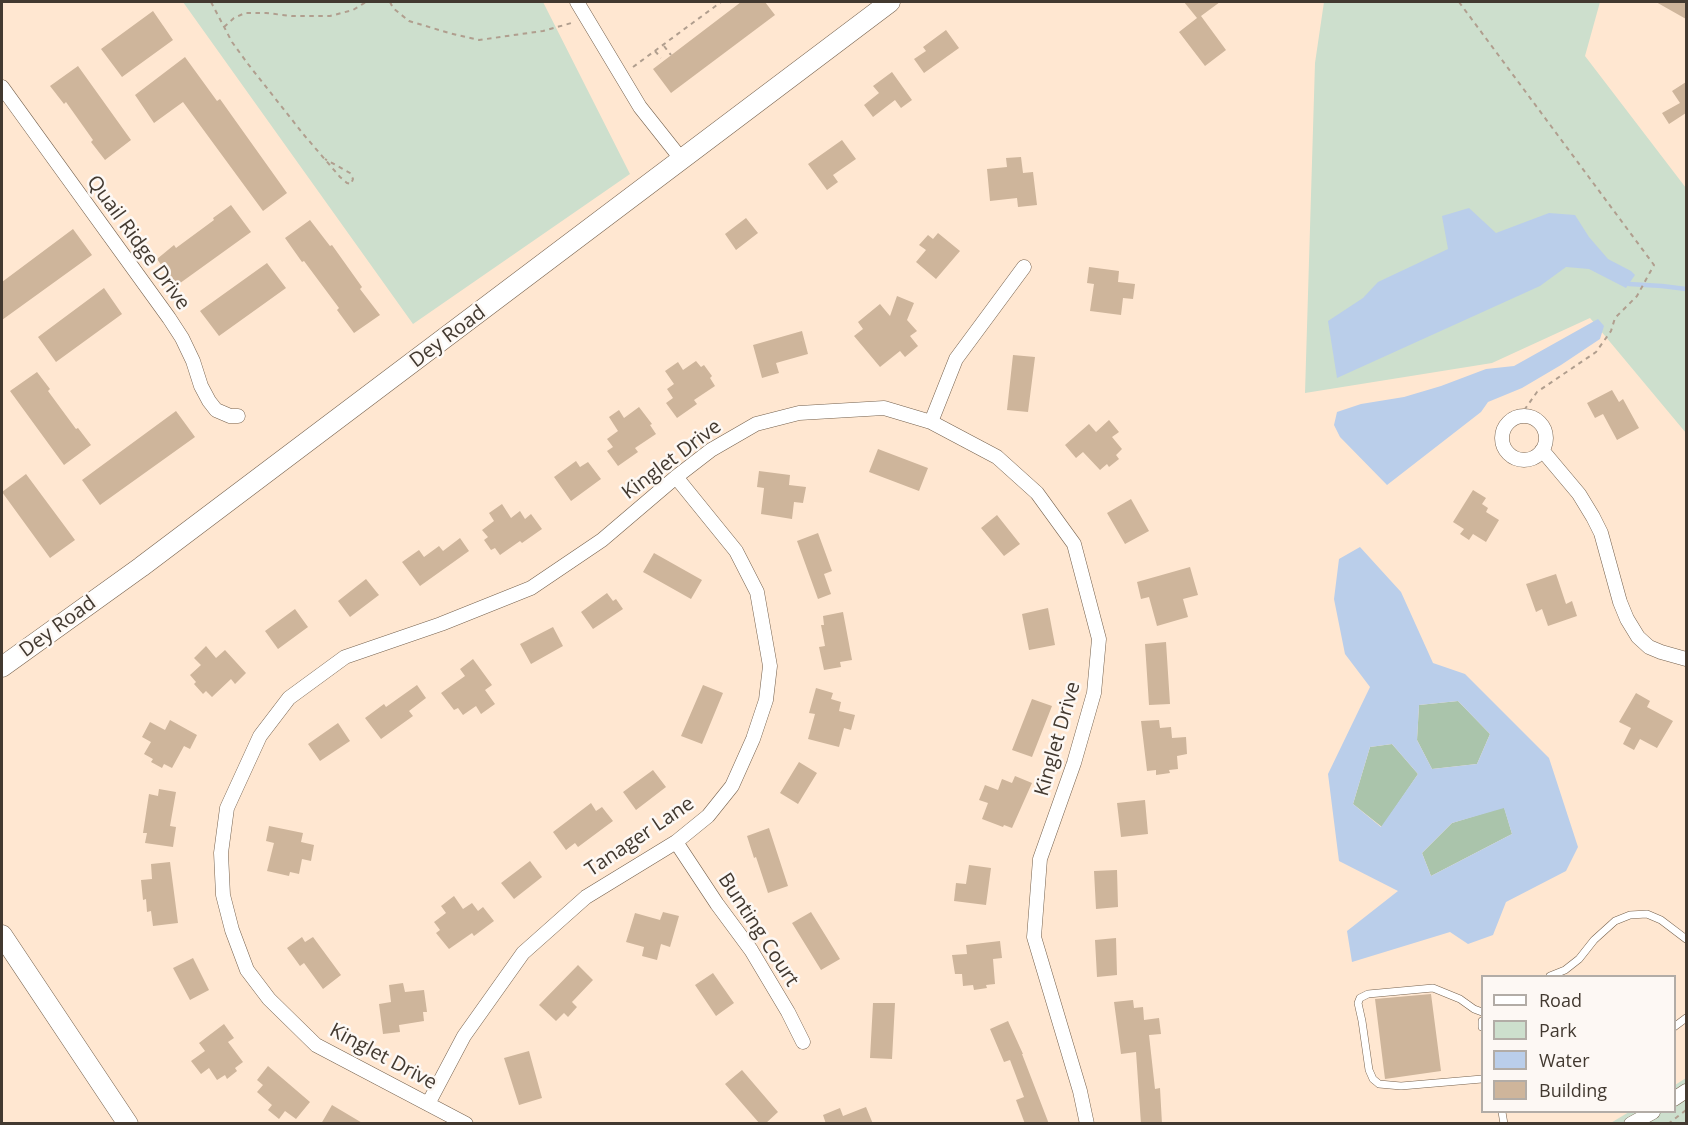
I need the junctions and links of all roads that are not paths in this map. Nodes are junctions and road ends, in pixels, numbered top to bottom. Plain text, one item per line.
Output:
1 (577, 2) edge
2 (890, 2) edge
3 (2, 87) edge
4 (682, 160) junction
5 (1024, 267) dead end
6 (238, 416) dead end
7 (931, 422) junction
8 (1542, 450) junction
9 (676, 477) junction
10 (1686, 659) edge
11 (2, 667) edge
12 (676, 842) junction
13 (1686, 939) edge
14 (4, 945) edge
15 (1552, 975) edge
16 (1481, 1012) edge
17 (803, 1042) dead end
18 (1481, 1079) edge
19 (428, 1104) junction
20 (1651, 1113) edge
21 (128, 1124) edge
22 (466, 1124) edge
23 (1087, 1124) edge
24 (1631, 1124) edge

1 - 4 street
2 - 4 main road, Dey Road
3 - 6 street, Quail Ridge Drive
4 - 11 main road, Dey Road
5 - 7 street
7 - 9 street, Kinglet Drive
7 - 23 street, Kinglet Drive
8 - 8 street
8 - 10 street
9 - 12 street, Tanager Lane
9 - 19 street, Kinglet Drive
12 - 17 street, Bunting Court
12 - 19 street, Tanager Lane
13 - 15 lane
14 - 21 main road
16 - 18 lane
19 - 22 street, Kinglet Drive
20 - 24 street

